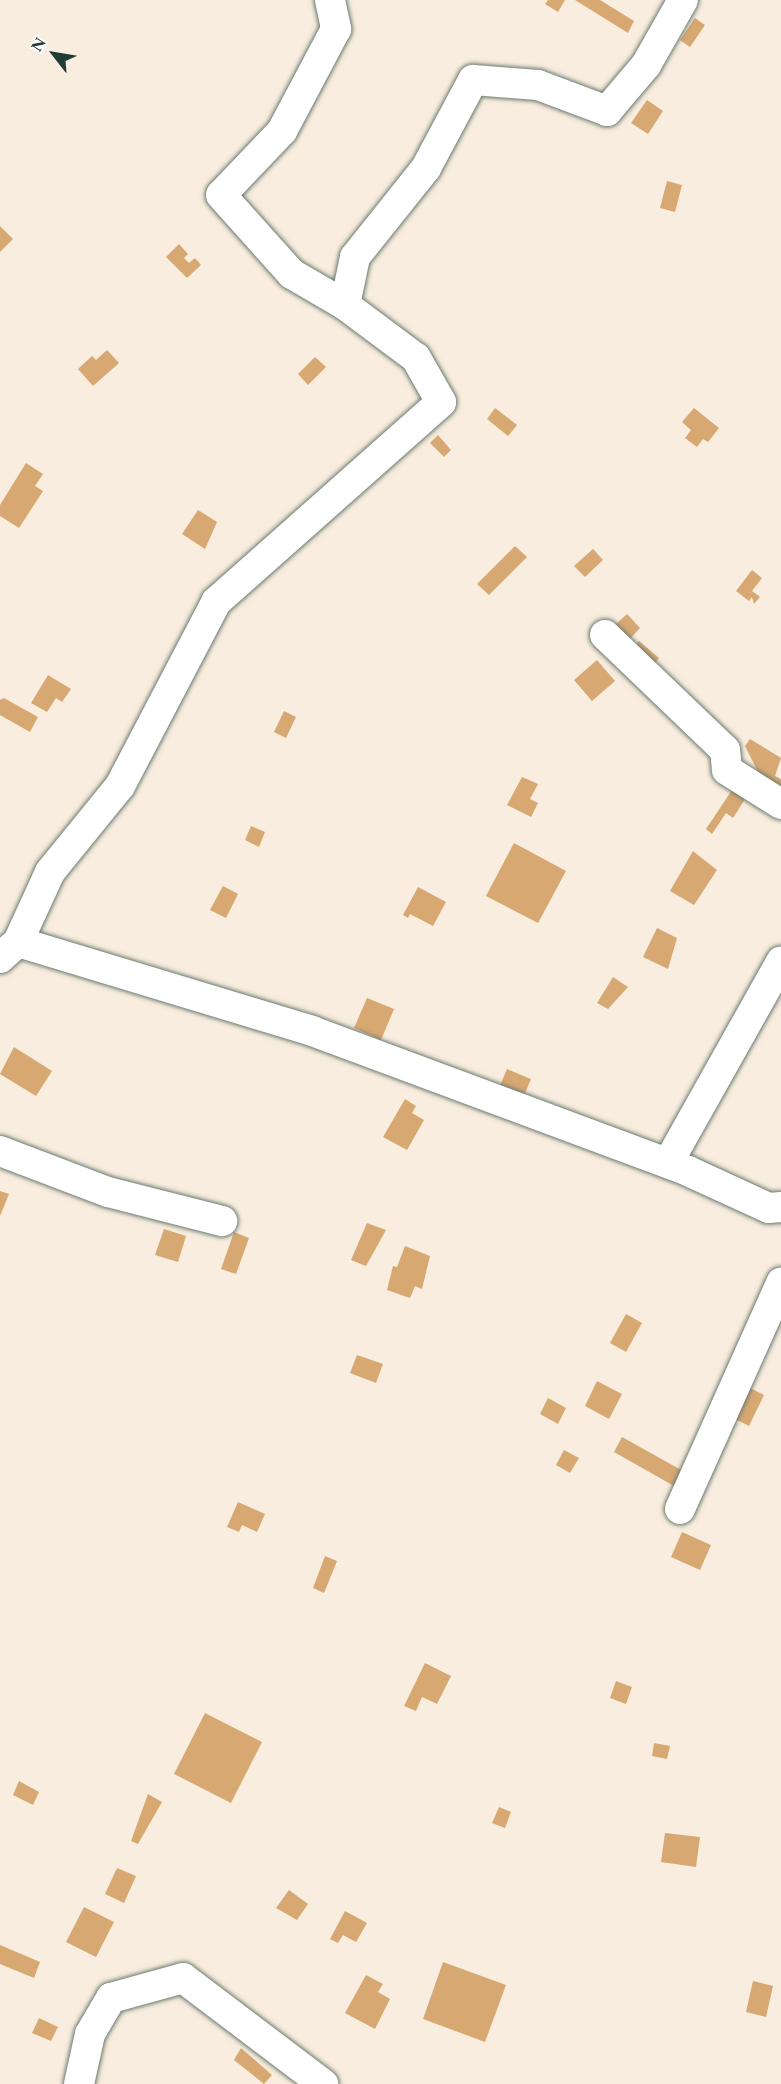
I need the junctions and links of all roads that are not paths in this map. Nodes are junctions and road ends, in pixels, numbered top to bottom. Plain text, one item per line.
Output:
1 (330, 0) edge
2 (683, 0) edge
3 (345, 305) junction
4 (604, 635) dead end
5 (781, 804) edge
6 (9, 950) edge
7 (781, 962) edge
8 (0, 1151) edge
9 (668, 1163) junction
10 (781, 1207) edge
11 (222, 1221) dead end
12 (781, 1283) edge
13 (680, 1509) dead end
14 (79, 2084) edge
15 (323, 2084) edge

1 - 3 street
2 - 3 street
3 - 6 street
4 - 5 street
6 - 9 street
7 - 9 street
8 - 11 street
9 - 10 street
12 - 13 street
14 - 15 street

